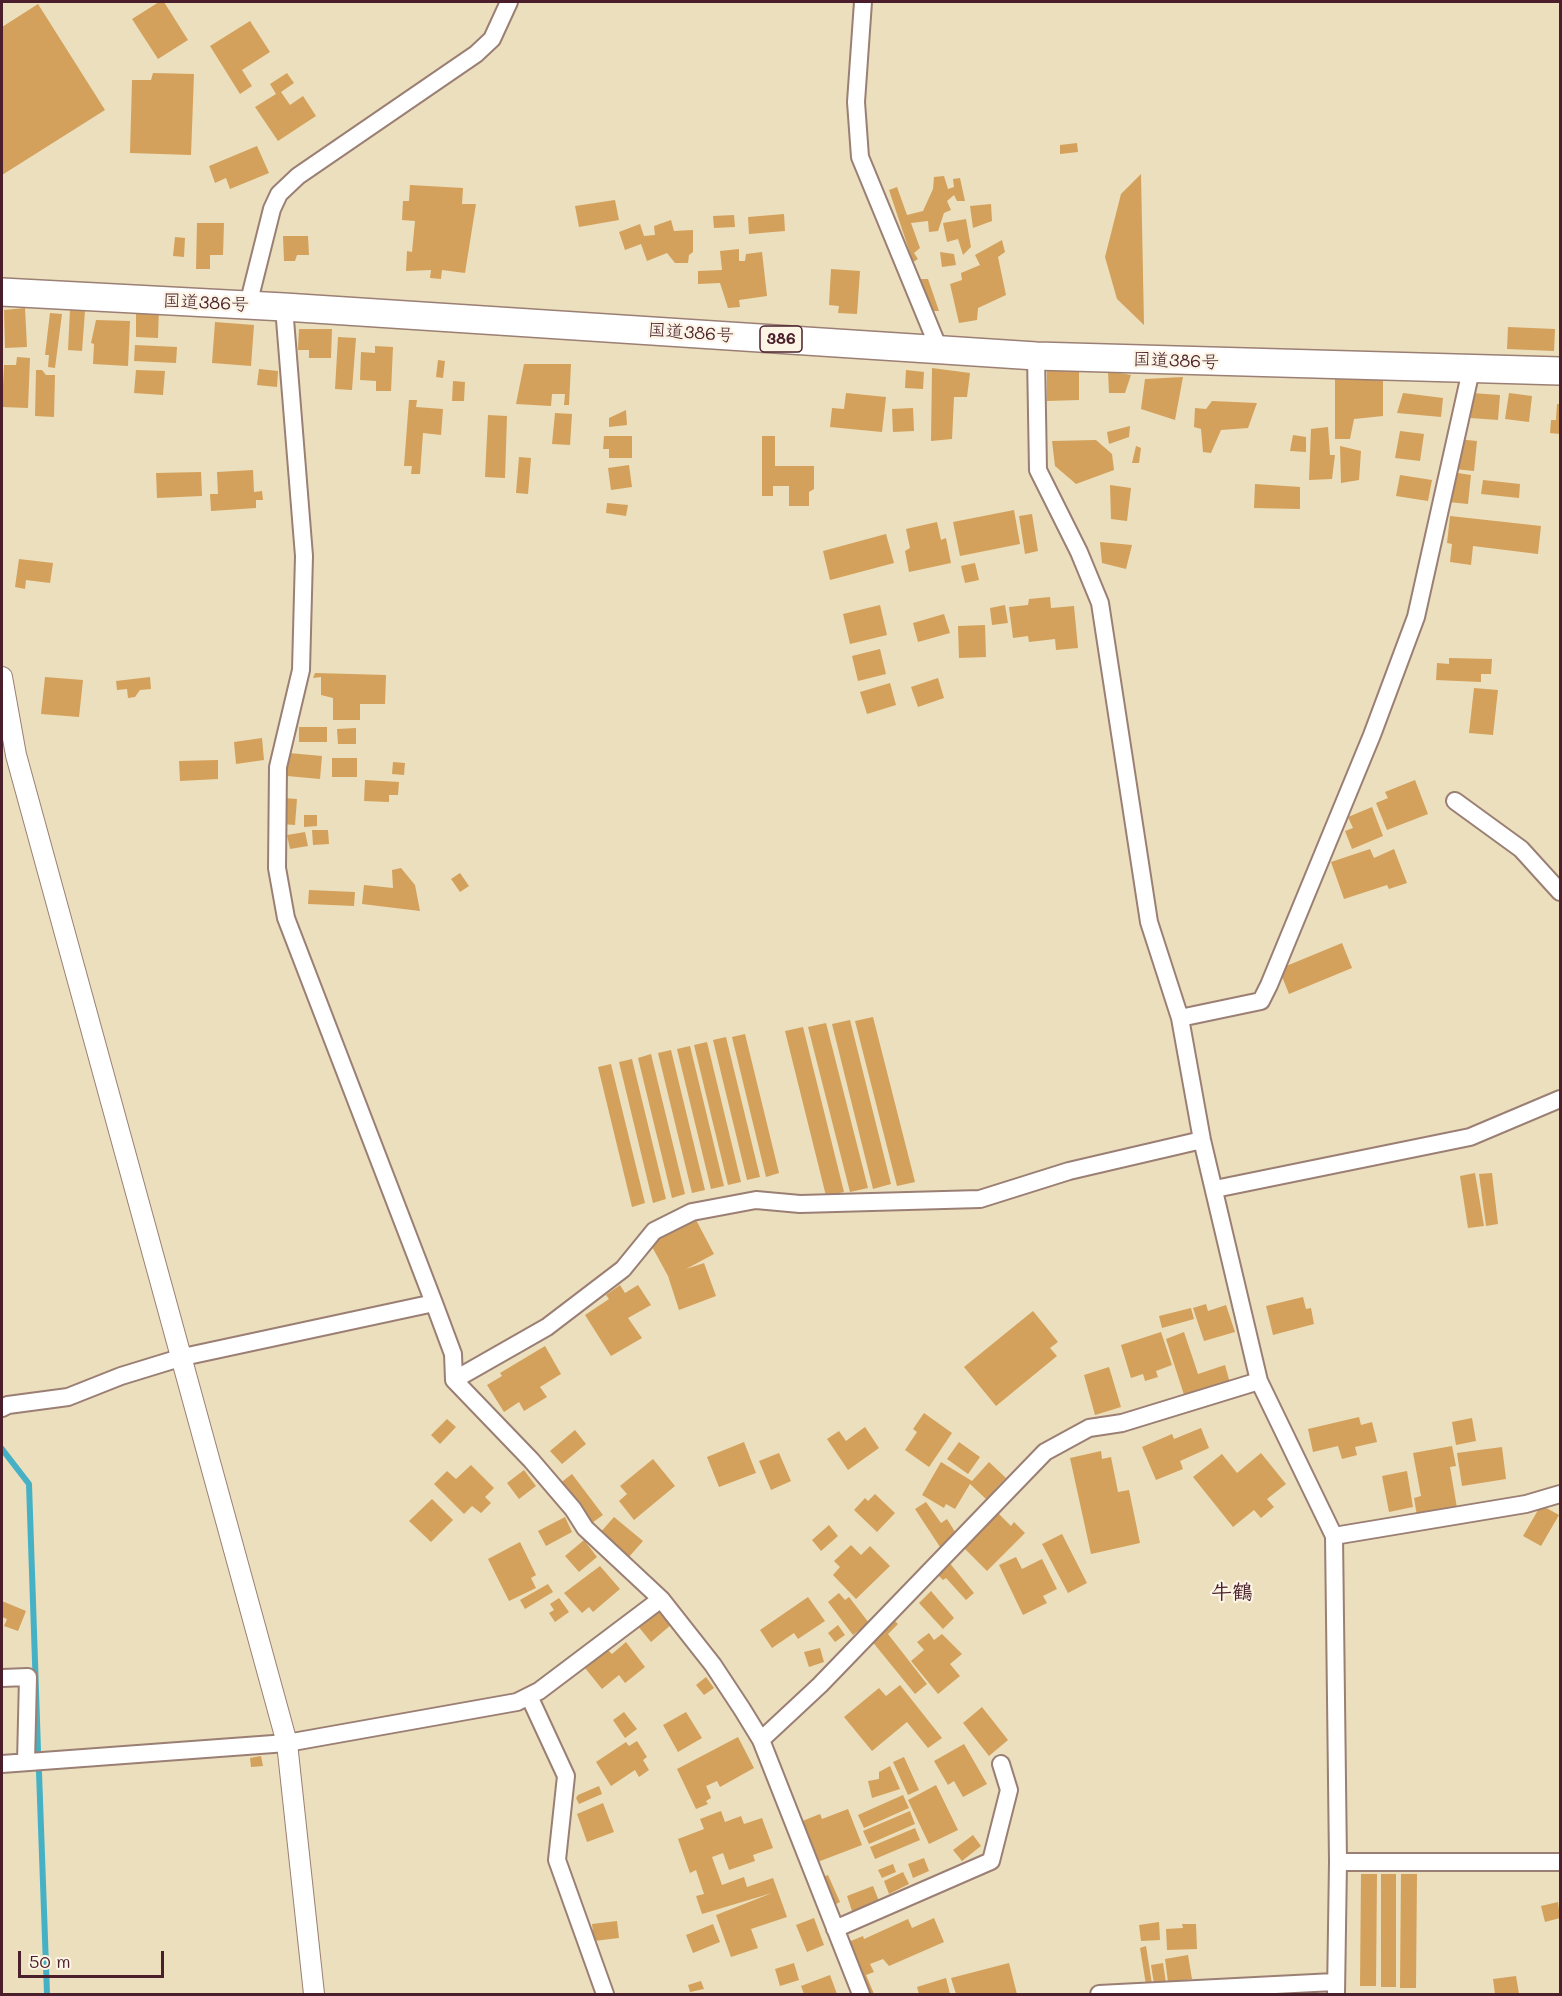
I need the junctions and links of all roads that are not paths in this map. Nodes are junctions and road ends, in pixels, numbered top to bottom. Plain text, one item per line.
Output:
1 (509, 2) edge
2 (863, 2) edge
3 (2, 292) edge
4 (248, 305) junction
5 (284, 307) junction
6 (939, 349) junction
7 (1036, 356) junction
8 (1471, 370) junction
9 (1560, 371) edge
10 (2, 677) edge
11 (1455, 801) dead end
12 (1560, 892) edge
13 (1180, 1018) junction
14 (1560, 1099) edge
15 (1202, 1140) junction
16 (1215, 1190) junction
17 (434, 1303) junction
18 (183, 1357) junction
19 (454, 1380) junction
20 (1259, 1381) junction
21 (2, 1408) edge
22 (1560, 1494) edge
23 (1334, 1536) junction
24 (661, 1599) junction
25 (2, 1678) edge
26 (529, 1696) junction
27 (761, 1740) junction
28 (287, 1743) junction
29 (26, 1762) junction
30 (2, 1764) edge
31 (1000, 1764) dead end
32 (1338, 1862) junction
33 (1560, 1862) edge
34 (835, 1929) junction
35 (1335, 1988) edge
36 (314, 1995) edge
37 (605, 1995) edge
38 (861, 1995) edge
39 (1100, 1995) edge

1 - 4 street
2 - 6 street
3 - 4 highway, 国道386号 / 386
4 - 5 highway, 国道386号 / 386
5 - 6 highway, 国道386号 / 386
5 - 17 street
6 - 7 highway, 国道386号 / 386
7 - 8 highway, 国道386号 / 386
7 - 13 street
8 - 9 highway, 国道386号 / 386
8 - 13 street
10 - 18 street
11 - 12 street
13 - 15 street
14 - 16 street
15 - 16 street
15 - 19 street
16 - 20 street
17 - 18 street
17 - 19 street
18 - 21 street
18 - 28 street
19 - 24 street
20 - 23 street
20 - 27 street
22 - 23 street
23 - 32 street
24 - 26 street
24 - 27 street
25 - 29 street
26 - 28 street
26 - 37 street
27 - 34 street
28 - 29 street
28 - 36 street
29 - 30 street
31 - 34 street
32 - 33 street
32 - 35 street
34 - 38 street
35 - 39 street

